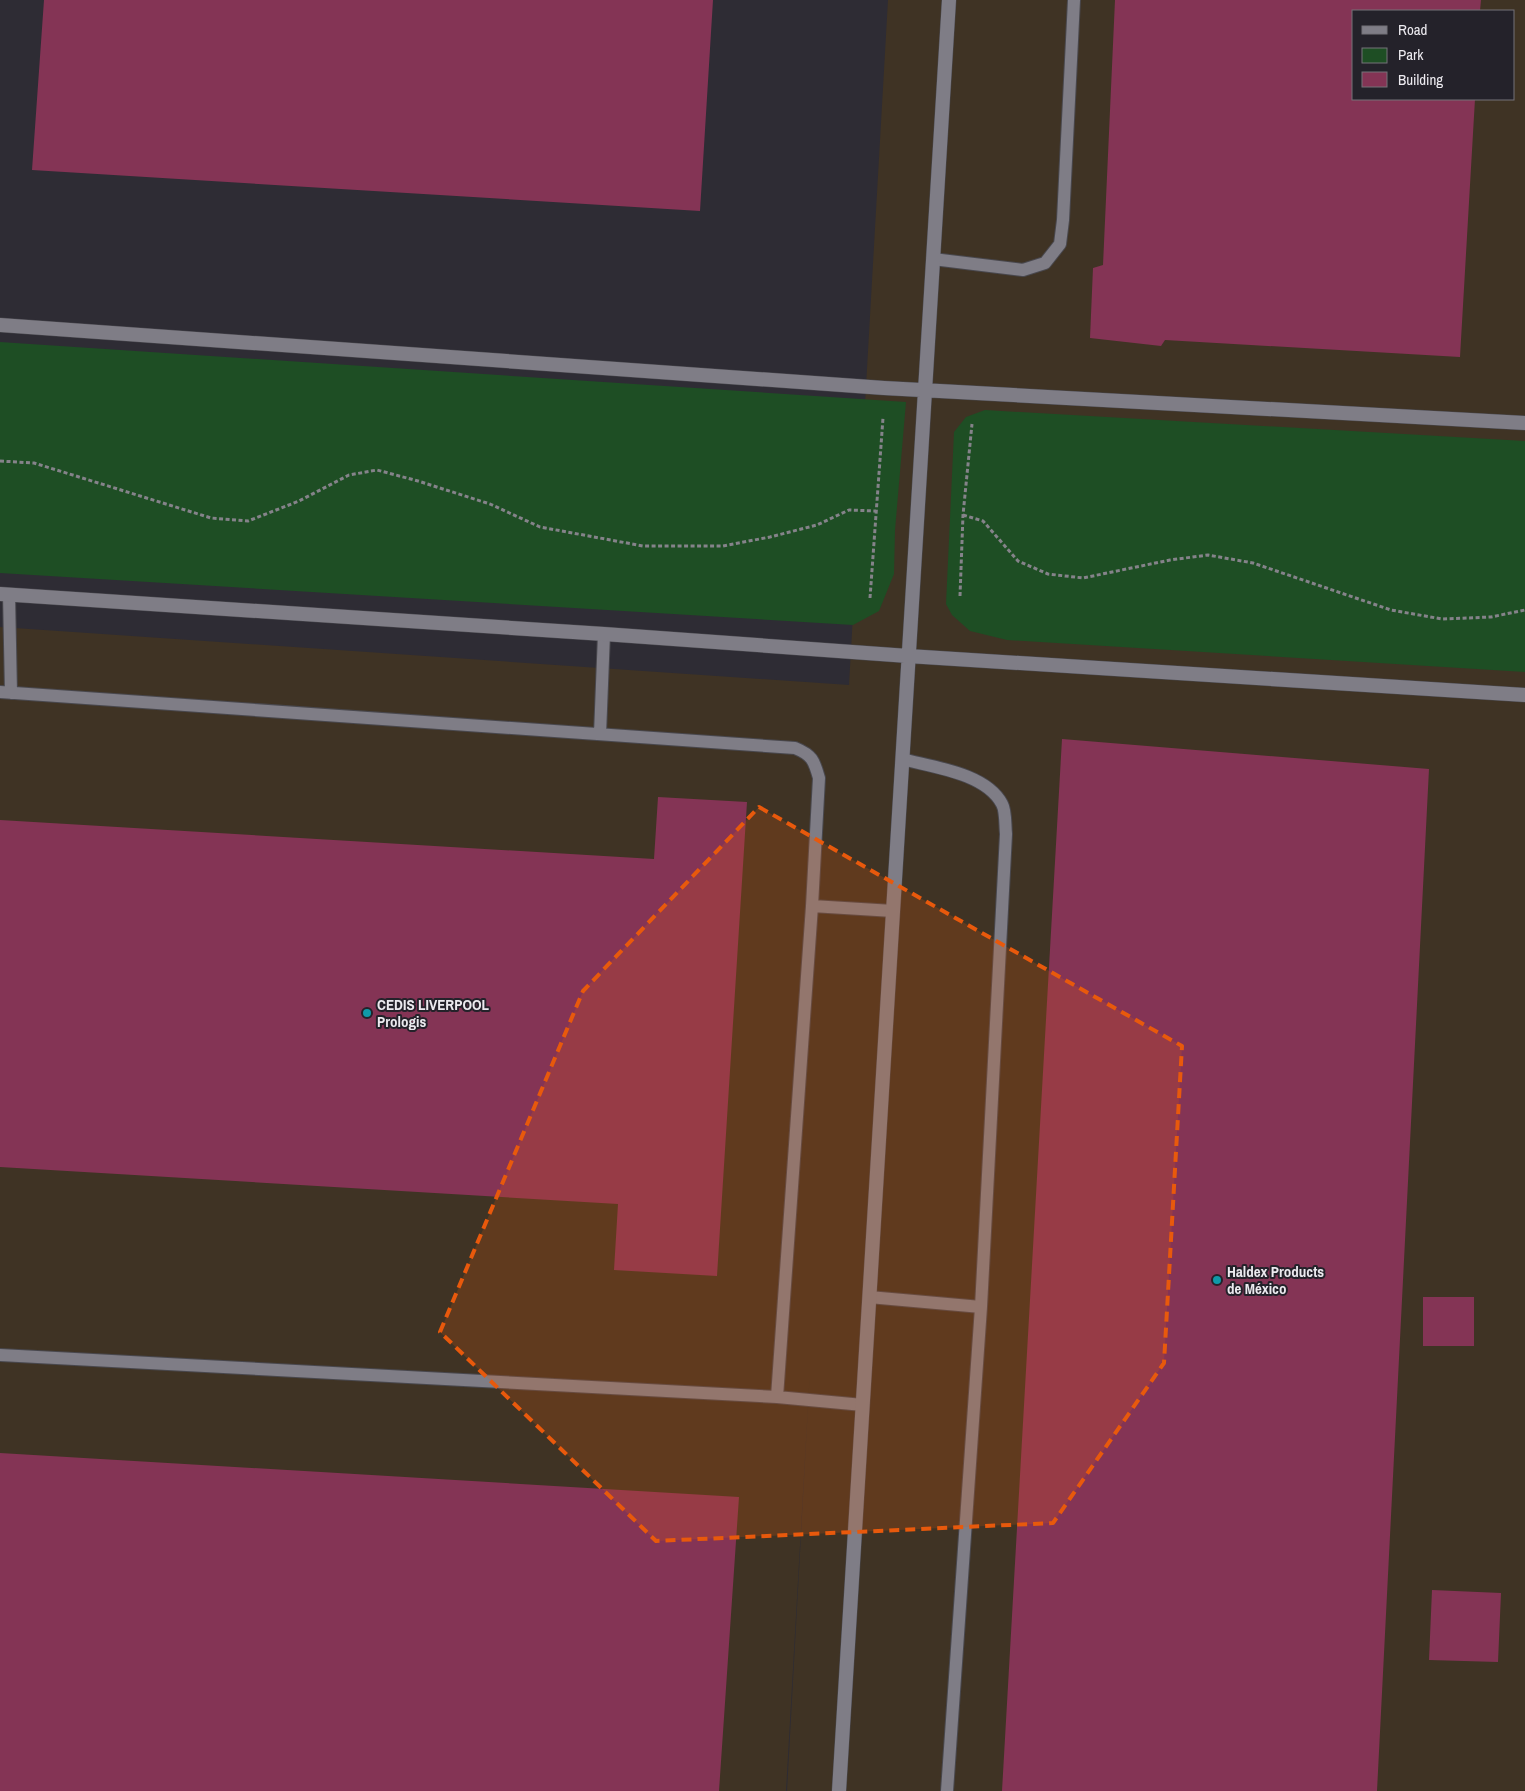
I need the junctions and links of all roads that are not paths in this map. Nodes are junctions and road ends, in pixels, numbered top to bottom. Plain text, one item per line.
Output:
1 (949, 0) edge
2 (1074, 0) edge
3 (933, 259) junction
4 (0, 324) edge
5 (925, 391) junction
6 (1525, 423) edge
7 (4, 594) edge
8 (604, 634) junction
9 (908, 656) junction
10 (6, 692) edge
11 (1525, 695) edge
12 (600, 734) junction
13 (902, 759) junction
14 (812, 906) junction
15 (893, 911) junction
16 (869, 1297) junction
17 (981, 1307) junction
18 (0, 1355) edge
19 (777, 1397) junction
20 (862, 1404) junction
21 (839, 1791) edge
22 (947, 1791) edge

1 - 3 street
2 - 3 lane
3 - 5 street
4 - 5 street
5 - 6 street
5 - 9 street
7 - 8 street
7 - 10 lane
8 - 9 street
8 - 12 lane
9 - 11 street
9 - 13 street
10 - 12 lane
12 - 14 lane
13 - 15 street
13 - 17 lane
14 - 15 lane
14 - 19 lane
15 - 16 street
16 - 17 lane
16 - 20 street
17 - 22 lane
18 - 19 lane
19 - 20 lane
20 - 21 street

